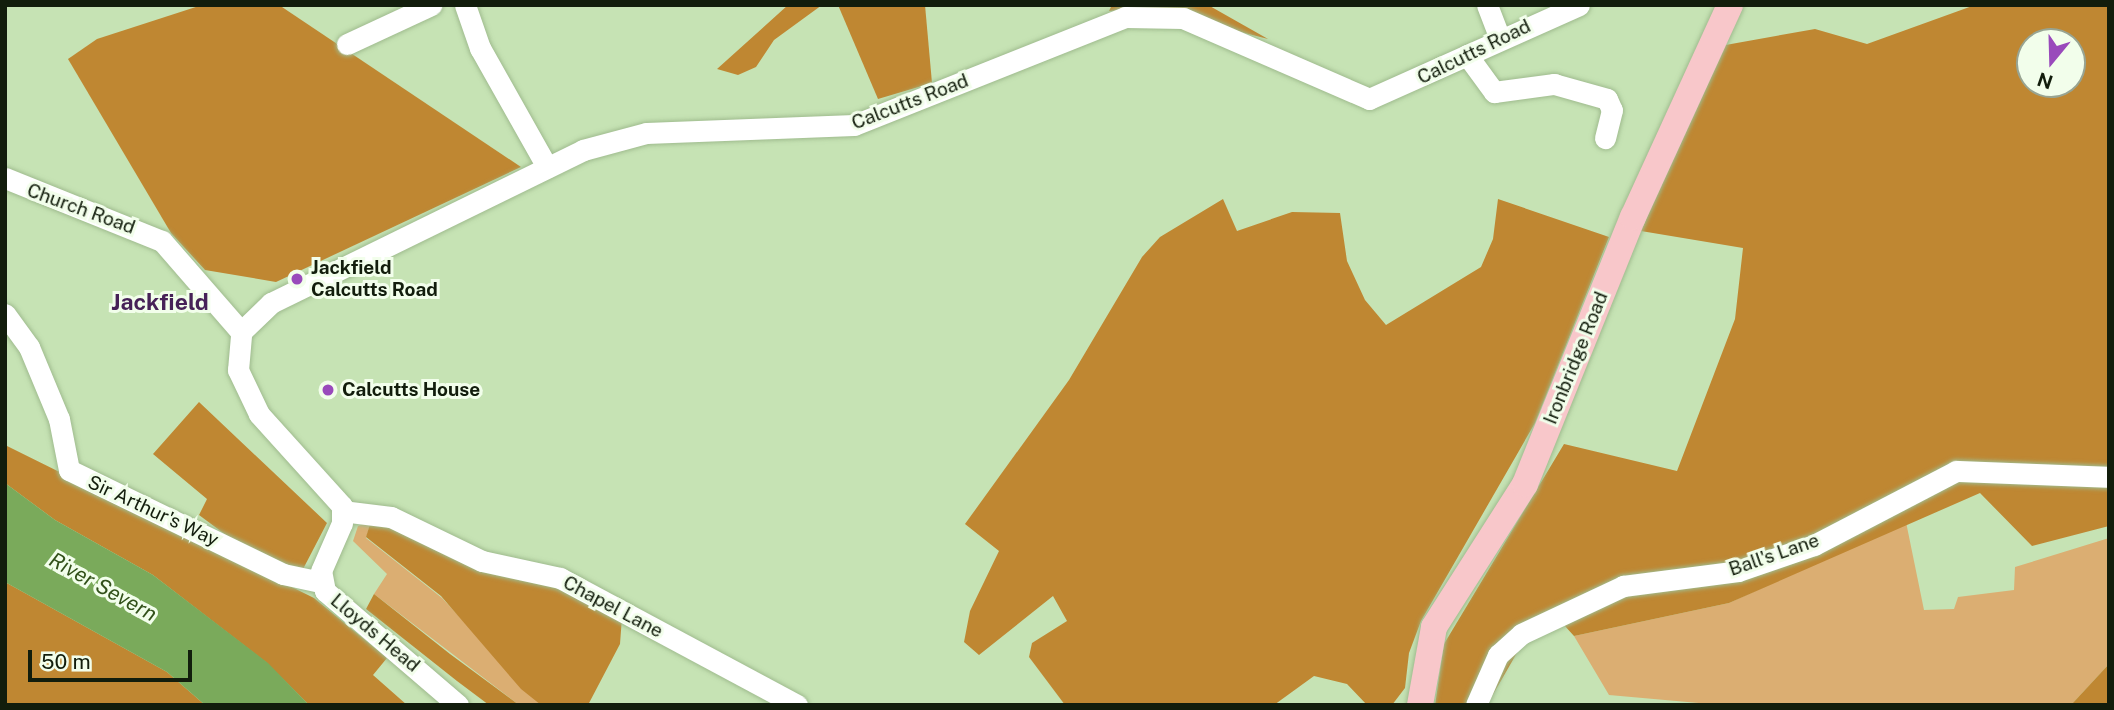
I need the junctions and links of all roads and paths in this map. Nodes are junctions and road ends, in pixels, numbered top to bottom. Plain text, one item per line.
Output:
1 (431, 5) edge
2 (465, 5) edge
3 (1487, 5) edge
4 (1579, 5) edge
5 (1730, 5) edge
6 (1500, 39) junction
7 (347, 44) dead end
8 (1467, 55) junction
9 (1605, 138) dead end
10 (547, 167) junction
11 (5, 178) edge
12 (5, 314) edge
13 (241, 332) junction
14 (2109, 477) edge
15 (342, 511) junction
16 (321, 582) junction
17 (458, 705) edge
18 (797, 705) edge
19 (1420, 705) edge
20 (1476, 705) edge

1 - 7 street
2 - 10 street
3 - 6 street
4 - 6 street, Calcutts Road
5 - 19 main road, Ironbridge Road
6 - 8 street, Calcutts Road
8 - 9 street
8 - 10 street, Calcutts Road
10 - 13 street, Calcutts Road
11 - 13 street, Church Road
12 - 16 street, Sir Arthur's Way
13 - 15 street
14 - 20 street, Ball's Lane
15 - 16 street, Lloyds Head
15 - 18 street, Chapel Lane
16 - 17 street, Lloyds Head

